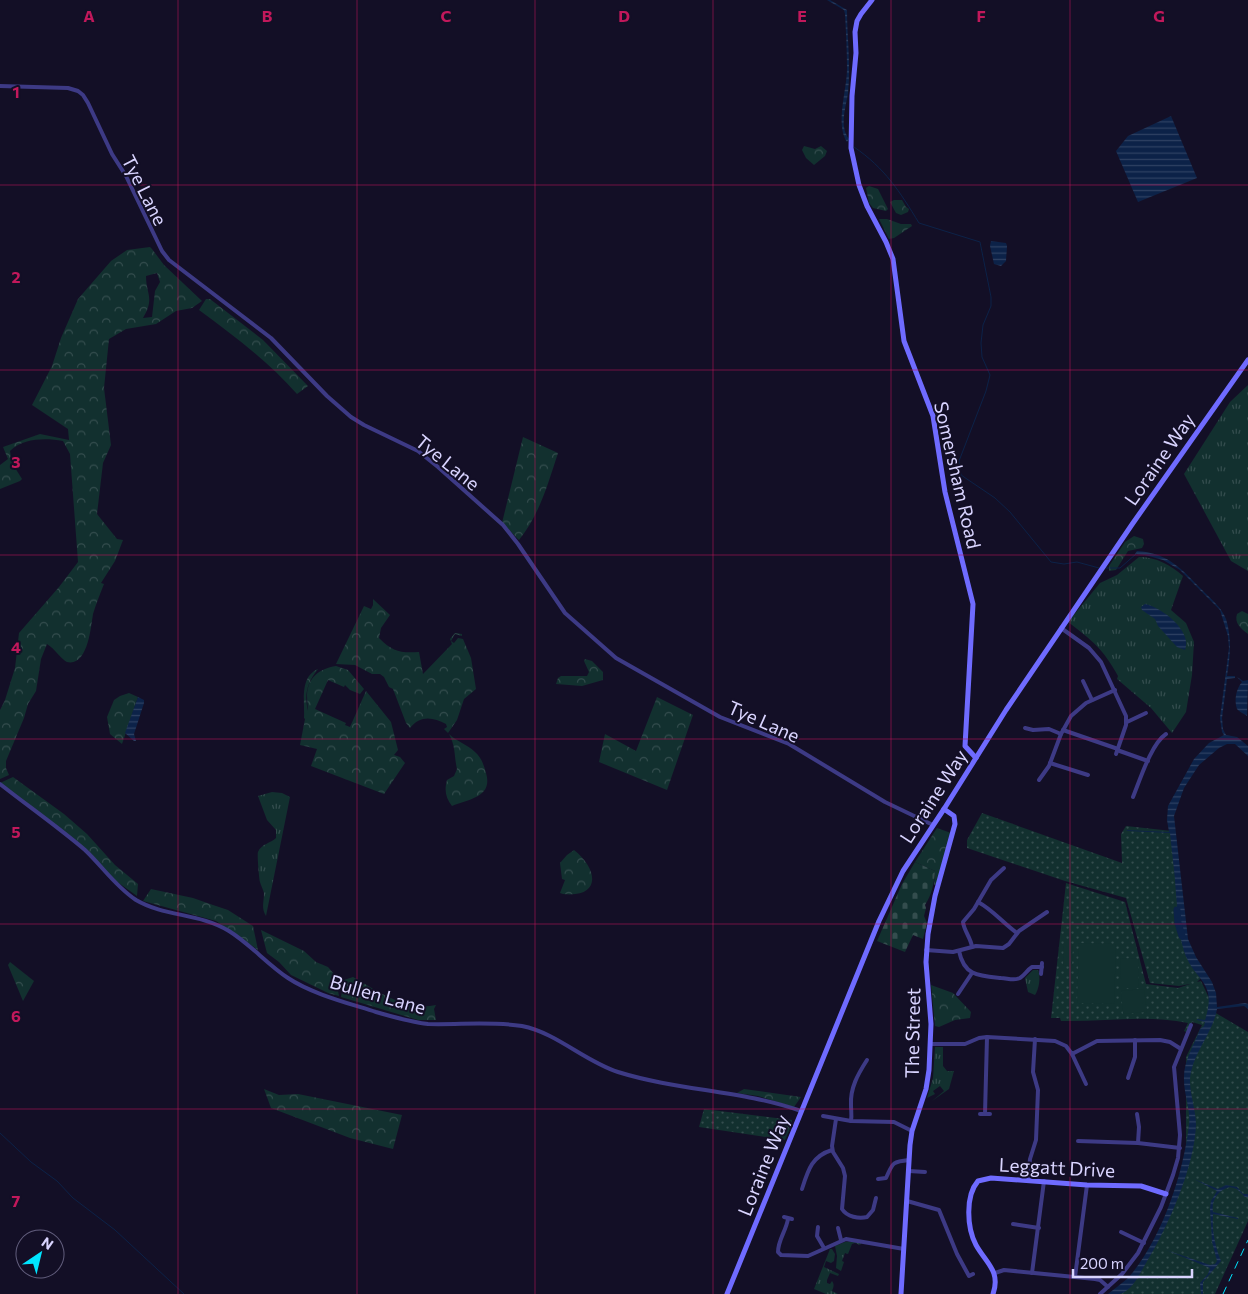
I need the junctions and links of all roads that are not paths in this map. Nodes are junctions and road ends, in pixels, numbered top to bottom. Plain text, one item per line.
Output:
1 (872, 0) edge
2 (0, 86) edge
3 (1248, 360) edge
4 (1061, 628) junction
5 (1083, 681) dead end
6 (1115, 690) junction
7 (1092, 700) junction
8 (1146, 713) dead end
9 (1127, 722) junction
10 (1025, 728) dead end
11 (1062, 732) junction
12 (1166, 734) dead end
13 (1151, 741) dead end
14 (1156, 745) junction
15 (1117, 751) junction
16 (976, 758) junction
17 (1148, 761) junction
18 (1050, 763) junction
19 (1088, 775) dead end
20 (1039, 780) dead end
21 (0, 784) edge
22 (1133, 797) dead end
23 (944, 808) junction
24 (933, 825) junction
25 (1004, 868) dead end
26 (978, 902) junction
27 (1047, 912) dead end
28 (1017, 933) junction
29 (972, 947) junction
30 (926, 950) junction
31 (959, 951) junction
32 (972, 973) junction
33 (1041, 974) dead end
34 (958, 994) dead end
35 (1191, 1025) dead end
36 (987, 1037) junction
37 (1035, 1039) junction
38 (1135, 1040) junction
39 (930, 1044) junction
40 (1181, 1049) junction
41 (1072, 1054) junction
42 (867, 1060) dead end
43 (1128, 1078) dead end
44 (1086, 1084) dead end
45 (801, 1111) junction
46 (985, 1114) dead end
47 (1136, 1114) dead end
48 (823, 1116) dead end
49 (836, 1119) junction
50 (851, 1121) junction
51 (912, 1131) junction
52 (1078, 1141) dead end
53 (1138, 1142) junction
54 (1180, 1148) junction
55 (832, 1150) junction
56 (909, 1160) junction
57 (882, 1168) dead end
58 (889, 1169) junction
59 (909, 1171) junction
60 (925, 1172) dead end
61 (878, 1179) dead end
62 (1028, 1181) junction
63 (1044, 1181) junction
64 (1087, 1185) junction
65 (802, 1189) dead end
66 (1166, 1194) junction
67 (876, 1198) dead end
68 (907, 1201) junction
69 (788, 1218) dead end
70 (1013, 1224) dead end
71 (818, 1227) dead end
72 (838, 1228) dead end
73 (1039, 1228) junction
74 (1121, 1232) dead end
75 (841, 1240) junction
76 (1144, 1243) junction
77 (824, 1248) junction
78 (904, 1248) junction
79 (995, 1273) junction
80 (1032, 1273) junction
81 (973, 1274) dead end
82 (1075, 1277) junction
83 (1108, 1287) junction
84 (727, 1294) edge
85 (901, 1294) edge
86 (993, 1294) edge
87 (1100, 1294) edge

1 - 16 main road, Somersham Road
2 - 24 street, Tye Lane
3 - 4 main road, Loraine Way
4 - 6 street
4 - 16 main road, Loraine Way
5 - 7 street
6 - 7 street
6 - 9 street
7 - 11 street
8 - 9 street
9 - 15 street
10 - 11 street
11 - 15 street
11 - 18 street
12 - 14 street
13 - 14 street
14 - 17 street
15 - 17 street
16 - 23 main road, Loraine Way
17 - 22 street
18 - 19 street
18 - 20 street
21 - 45 street, Bullen Lane
23 - 24 main road, Loraine Way
23 - 30 main road, The Street
24 - 45 main road, Loraine Way
25 - 26 street
26 - 28 street
26 - 29 street
27 - 28 street
28 - 29 street
29 - 31 street
30 - 31 street
30 - 39 main road, The Street
31 - 32 street
32 - 33 street
32 - 34 street
35 - 40 street
36 - 37 street
36 - 39 street
36 - 46 street
37 - 41 street
37 - 62 street
38 - 40 street
38 - 41 street
38 - 43 street
39 - 51 main road, The Street
40 - 54 street
41 - 44 street
42 - 50 street
45 - 84 main road, Loraine Way
47 - 53 street
48 - 49 street
49 - 50 street
49 - 55 street
50 - 51 street
51 - 56 main road, The Street
52 - 53 street
53 - 54 street
54 - 66 street
55 - 65 street
55 - 67 street
56 - 58 street
56 - 59 main road, The Street
57 - 58 street
58 - 61 street
59 - 60 street
59 - 68 main road, The Street
62 - 63 main road, Leggatt Drive
62 - 79 main road, Leggatt Drive
63 - 64 main road, Leggatt Drive
63 - 73 street
64 - 66 main road, Leggatt Drive
64 - 82 street
66 - 76 street
68 - 78 main road, The Street
68 - 81 street
69 - 77 street
70 - 73 street
71 - 77 street
72 - 75 street
73 - 80 street
74 - 76 street
75 - 77 street
75 - 78 street
76 - 83 street
78 - 85 main road, The Street
79 - 80 street
79 - 86 main road
80 - 82 street
82 - 83 street
83 - 87 street

